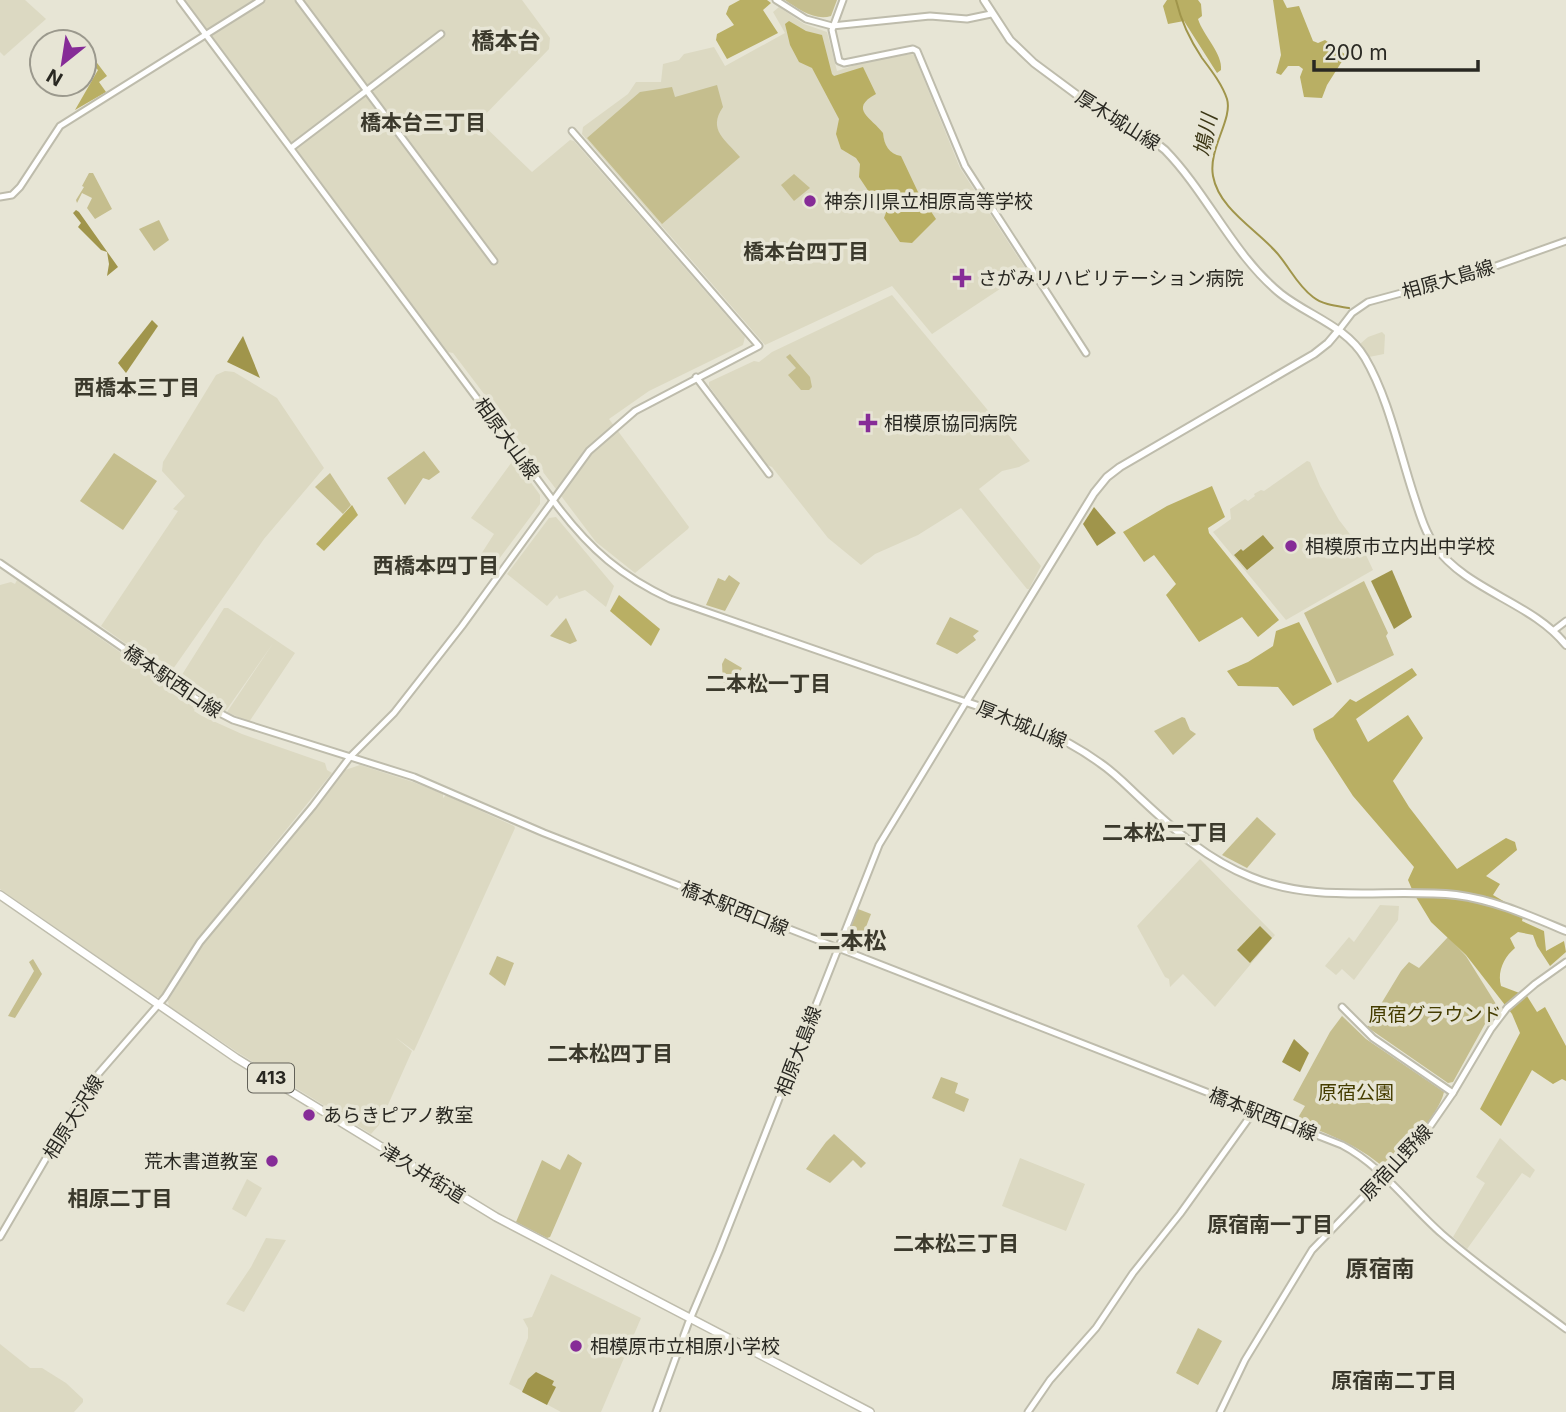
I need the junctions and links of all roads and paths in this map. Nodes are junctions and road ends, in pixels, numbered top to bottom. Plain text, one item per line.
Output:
1 (180, 0) edge
2 (261, 0) edge
3 (299, 0) edge
4 (776, 0) edge
5 (843, 0) edge
6 (984, 0) edge
7 (991, 14) junction
8 (832, 26) junction
9 (206, 34) junction
10 (441, 34) dead end
11 (368, 90) junction
12 (572, 131) dead end
13 (290, 148) junction
14 (0, 197) edge
15 (1566, 240) edge
16 (494, 261) dead end
17 (1339, 330) junction
18 (1086, 353) dead end
19 (696, 377) junction
20 (769, 474) dead end
21 (552, 499) junction
22 (0, 565) edge
23 (1566, 621) edge
24 (1553, 631) junction
25 (1566, 645) edge
26 (966, 702) junction
27 (350, 757) junction
28 (0, 895) edge
29 (1566, 931) edge
30 (838, 948) junction
31 (1566, 962) edge
32 (158, 1005) junction
33 (1342, 1007) dead end
34 (1453, 1093) junction
35 (1254, 1111) junction
36 (1385, 1175) junction
37 (2, 1229) edge
38 (0, 1237) edge
39 (690, 1318) junction
40 (1566, 1329) edge
41 (656, 1412) edge
42 (870, 1412) edge
43 (1028, 1412) edge
44 (1220, 1412) edge

1 - 9 street, 相原大山線
2 - 9 street
3 - 11 street
4 - 8 street
5 - 8 street
6 - 7 main road, 厚木城山線
7 - 8 street
7 - 17 main road, 厚木城山線
8 - 18 street
9 - 13 street, 相原大山線
9 - 14 street
10 - 11 street
11 - 13 street
11 - 16 street
12 - 19 street, 相原大沢線
13 - 21 street, 相原大山線
15 - 17 street, 相原大島線
17 - 24 main road, 厚木城山線
17 - 26 main road, 厚木城山線
19 - 20 street
19 - 21 street, 相原大沢線
21 - 26 street, 相原大山線
21 - 27 street, 相原大沢線
22 - 27 street, 橋本駅西口線
23 - 24 street
24 - 25 main road, 厚木城山線
26 - 29 main road, 厚木城山線
26 - 30 street, 相原大島線
27 - 30 street, 橋本駅西口線
27 - 32 street, 相原大沢線
28 - 32 highway, 津久井街道 / 413
30 - 35 street, 橋本駅西口線
30 - 39 street, 相原大島線
31 - 34 street, 原宿山野線
32 - 37 street, 相原大沢線
32 - 39 highway, 津久井街道 / 413
33 - 34 street
34 - 36 street, 原宿山野線
35 - 36 street, 橋本駅西口線
35 - 43 street
36 - 40 street, 橋本駅西口線
36 - 44 street, 原宿山野線
37 - 38 street, 相原大沢線
39 - 41 street, 相原大島線
39 - 42 highway, 津久井街道 / 413

